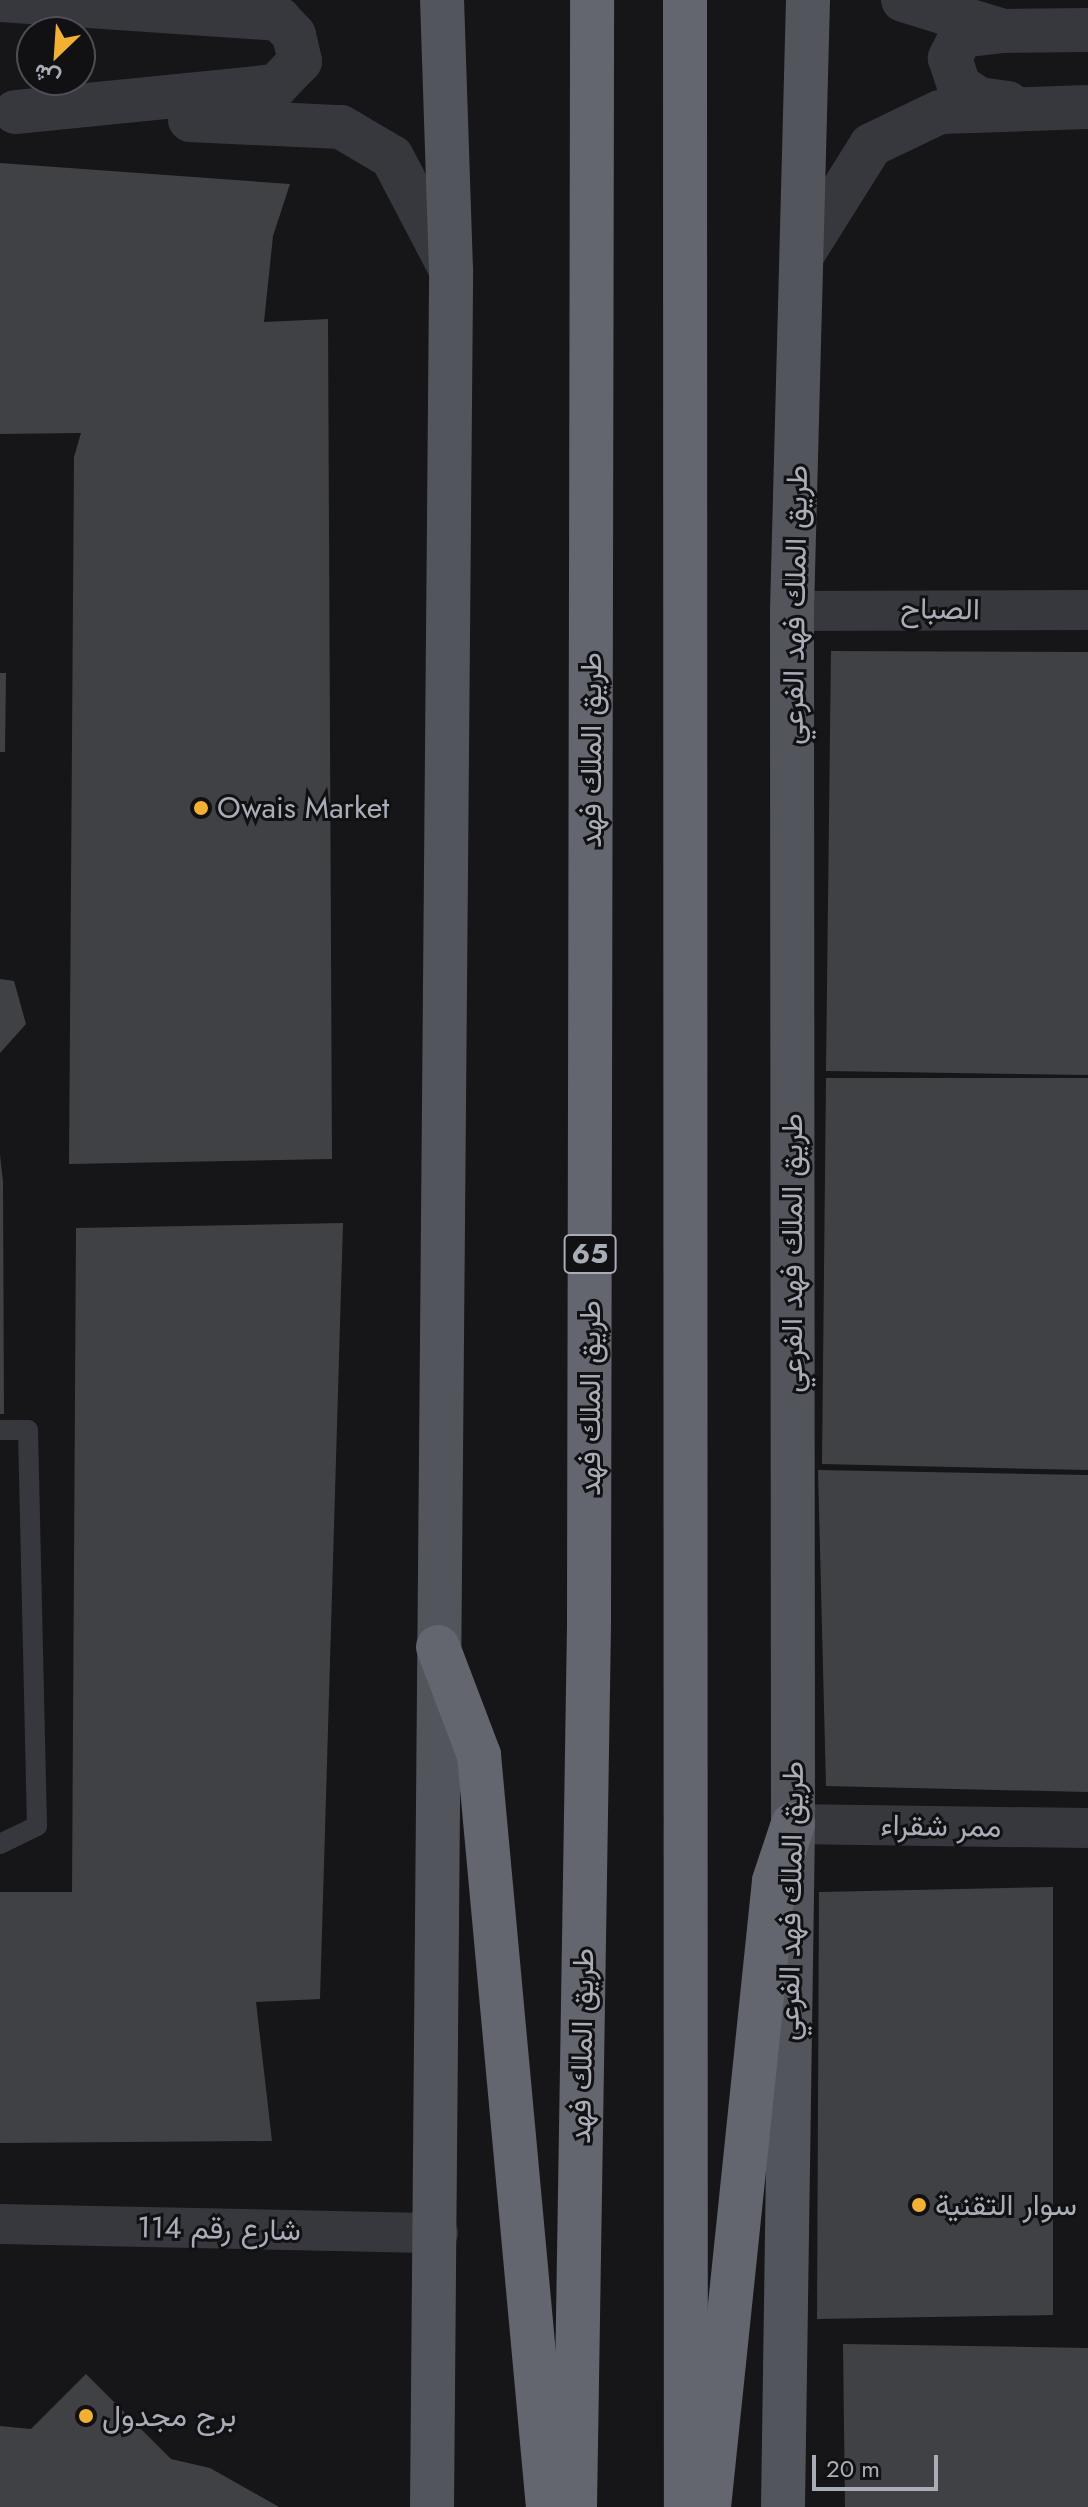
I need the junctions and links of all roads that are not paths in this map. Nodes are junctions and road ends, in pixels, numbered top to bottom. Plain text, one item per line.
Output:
1 (0, 0) edge
2 (442, 0) edge
3 (592, 0) edge
4 (685, 0) edge
5 (808, 0) edge
6 (903, 0) edge
7 (1088, 30) edge
8 (1003, 31) junction
9 (1043, 107) junction
10 (1088, 107) edge
11 (7, 112) edge
12 (804, 252) junction
13 (451, 270) junction
14 (1088, 610) edge
15 (792, 611) junction
16 (0, 1430) edge
17 (438, 1647) junction
18 (793, 1824) junction
19 (1088, 1828) edge
20 (0, 1844) edge
21 (0, 2224) edge
22 (438, 2233) junction
23 (432, 2507) edge
24 (548, 2507) edge
25 (575, 2507) edge
26 (686, 2507) edge
27 (709, 2507) edge
28 (783, 2507) edge

1 - 11 street
2 - 13 main road
3 - 25 highway, طريق الملك فهد / 65
4 - 26 highway
5 - 12 main road, طريق الملك فهد الفرعي
6 - 8 street
7 - 8 street
8 - 9 street
9 - 10 street
9 - 12 street
11 - 13 street
12 - 15 main road, طريق الملك فهد الفرعي
13 - 17 main road
14 - 15 street, الصباح
15 - 18 main road, طريق الملك فهد الفرعي
16 - 20 lane
17 - 22 main road
17 - 24 highway
18 - 19 street, ممر شقراء
18 - 27 highway
18 - 28 main road, طريق الملك فهد الفرعي
21 - 22 street, شارع رقم 114
22 - 23 main road

